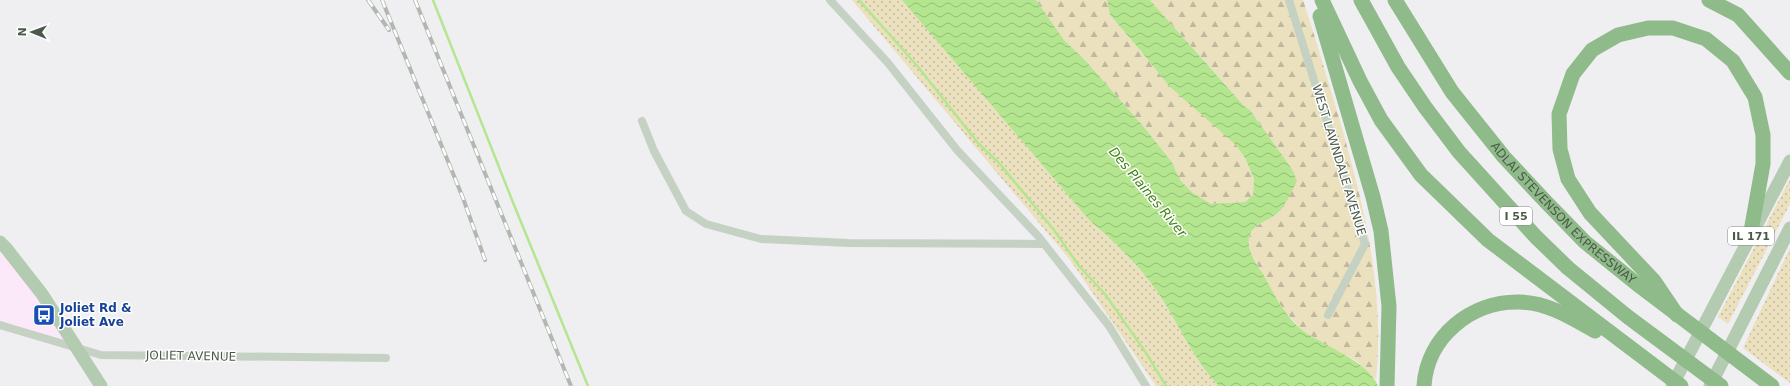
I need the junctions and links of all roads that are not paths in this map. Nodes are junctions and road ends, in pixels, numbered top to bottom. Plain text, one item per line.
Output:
1 (830, 0) edge
2 (1289, 0) edge
3 (1316, 0) edge
4 (1322, 0) edge
5 (1361, 0) edge
6 (1395, 0) edge
7 (1709, 0) edge
8 (1790, 73) edge
9 (642, 122) dead end
10 (1790, 161) edge
11 (1790, 228) edge
12 (1750, 237) junction
13 (0, 242) edge
14 (1044, 244) junction
15 (1328, 315) dead end
16 (1677, 315) junction
17 (0, 325) edge
18 (78, 348) junction
19 (1634, 351) junction
20 (386, 358) dead end
21 (101, 386) edge
22 (1146, 386) edge
23 (1387, 386) edge
24 (1424, 386) edge
25 (1672, 386) edge
26 (1681, 386) edge
27 (1710, 386) edge
28 (1721, 386) edge
29 (1772, 386) edge

1 - 14 street
2 - 15 street, WEST LAWNDALE AVENUE
3 - 23 highway
4 - 19 highway
5 - 28 highway, I 55
6 - 16 highway, ADLAI STEVENSON EXPRESSWAY / I 55
7 - 8 highway
9 - 14 street
10 - 12 main road, IL 171
11 - 27 main road, IL 171
12 - 16 highway
12 - 25 main road, IL 171
13 - 18 main road
14 - 22 street
16 - 29 highway, ADLAI STEVENSON EXPRESSWAY / I 55
17 - 18 street, JOLIET AVENUE
18 - 20 street, JOLIET AVENUE
18 - 21 main road
19 - 24 highway
19 - 26 highway

